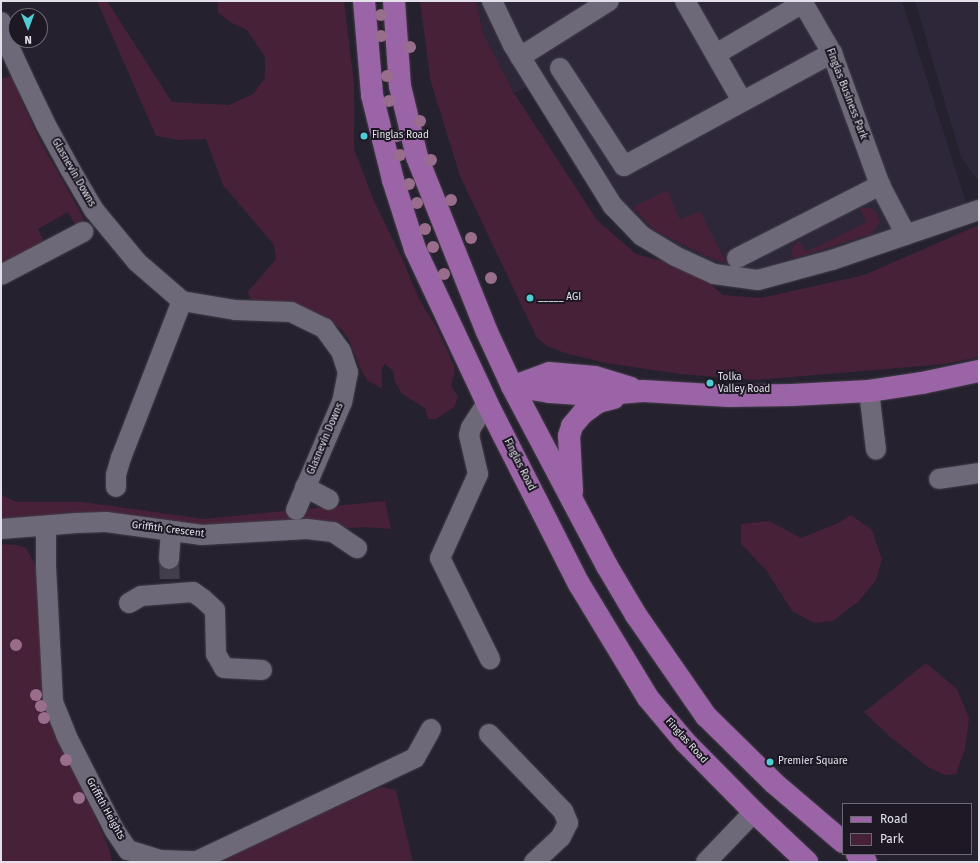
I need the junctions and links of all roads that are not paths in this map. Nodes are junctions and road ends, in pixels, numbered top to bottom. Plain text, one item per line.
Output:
1 (364, 1) edge
2 (394, 1) edge
3 (492, 1) edge
4 (609, 1) edge
5 (685, 1) edge
6 (1, 22) edge
7 (832, 53) junction
8 (716, 54) junction
9 (520, 57) junction
10 (560, 68) dead end
11 (742, 101) junction
12 (880, 186) junction
13 (979, 210) edge
14 (83, 232) dead end
15 (906, 235) junction
16 (737, 258) dead end
17 (1, 275) edge
18 (182, 301) junction
19 (979, 371) edge
20 (512, 386) junction
21 (642, 391) junction
22 (869, 391) junction
23 (487, 403) junction
24 (876, 450) dead end
25 (979, 473) edge
26 (940, 479) dead end
27 (305, 487) junction
28 (116, 488) dead end
29 (573, 498) junction
30 (328, 500) dead end
31 (296, 510) dead end
32 (46, 526) junction
33 (1, 529) edge
34 (171, 531) junction
35 (357, 548) dead end
36 (169, 559) tunnel mouth
37 (129, 603) dead end
38 (490, 659) dead end
39 (262, 670) dead end
40 (431, 729) dead end
41 (489, 734) dead end
42 (754, 812) junction
43 (842, 841) edge
44 (858, 855) edge
45 (126, 856) edge
46 (534, 862) edge
47 (706, 862) edge
48 (807, 862) edge
49 (866, 862) edge

1 - 23 main road, Finglas Road
2 - 20 main road
3 - 9 street
4 - 9 street
5 - 8 street
6 - 18 street, Glasnevin Downs
7 - 8 street, Finglas Business Park
7 - 11 street
7 - 12 street, Finglas Business Park
8 - 11 street
9 - 15 street
10 - 11 street
12 - 15 street, Finglas Business Park
12 - 16 street
13 - 15 street
14 - 17 street
18 - 27 street, Glasnevin Downs
18 - 28 street
19 - 22 main road
20 - 21 main road
20 - 23 main road
20 - 29 main road
21 - 22 main road
21 - 29 main road
22 - 24 street
23 - 38 street
23 - 42 main road, Finglas Road
25 - 26 street
27 - 30 street, Glasnevin Downs
27 - 31 street, Glasnevin Downs
29 - 43 main road
32 - 33 street, Griffith Crescent
32 - 34 street, Griffith Crescent
32 - 45 street, Griffith Heights
34 - 35 street, Griffith Crescent
34 - 36 street
37 - 39 street
40 - 45 street, Griffith Heights
41 - 46 street
42 - 47 street
42 - 48 main road, Finglas Road
44 - 49 main road

